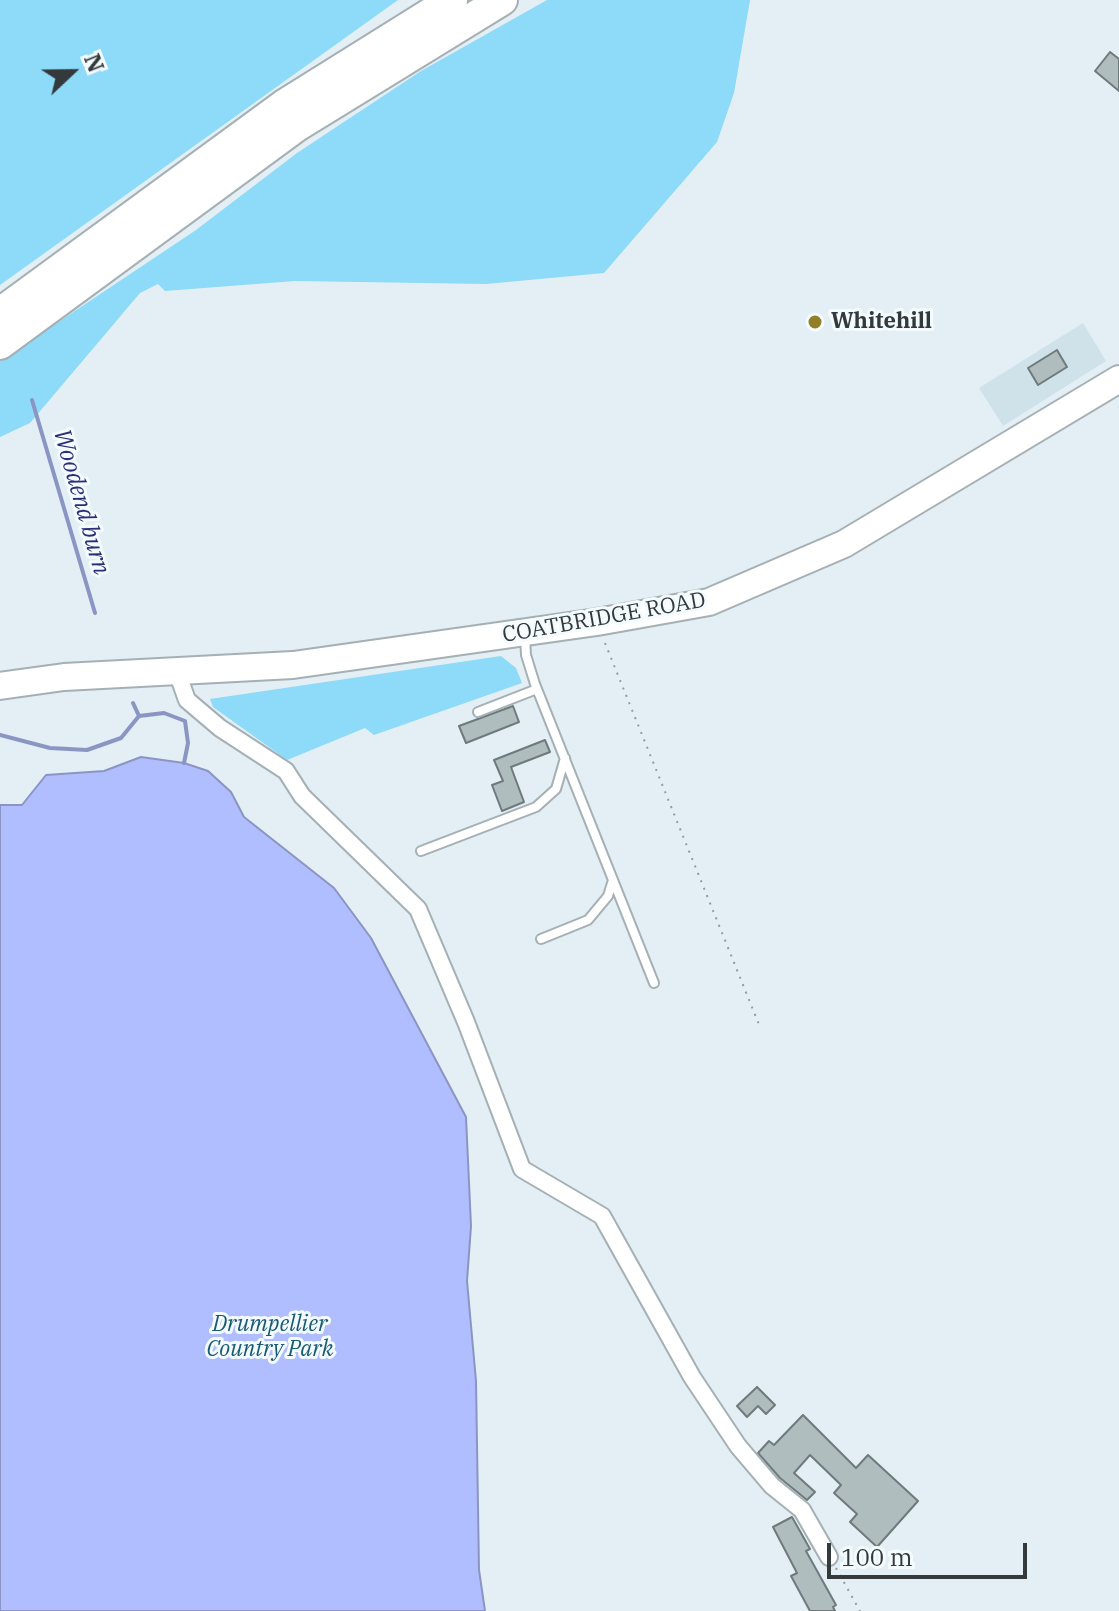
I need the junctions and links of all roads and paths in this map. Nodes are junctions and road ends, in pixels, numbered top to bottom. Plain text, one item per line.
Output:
1 (452, 0) edge
2 (502, 0) edge
3 (0, 313) edge
4 (0, 344) edge
5 (1119, 379) edge
6 (597, 622) junction
7 (525, 633) junction
8 (177, 672) junction
9 (0, 686) edge
10 (537, 689) junction
11 (478, 712) dead end
12 (565, 757) junction
13 (421, 851) dead end
14 (613, 879) junction
15 (541, 939) dead end
16 (654, 983) dead end
17 (760, 1027) dead end
18 (829, 1557) joint
19 (860, 1611) edge

1 - 3 highway
2 - 4 highway
5 - 6 main road, COATBRIDGE ROAD
6 - 7 main road, COATBRIDGE ROAD
6 - 17 path
7 - 8 main road, COATBRIDGE ROAD
7 - 10 lane
8 - 9 main road, COATBRIDGE ROAD
8 - 18 street
10 - 11 lane
10 - 12 lane
12 - 13 lane
12 - 14 lane
14 - 15 lane
14 - 16 lane
18 - 19 path

